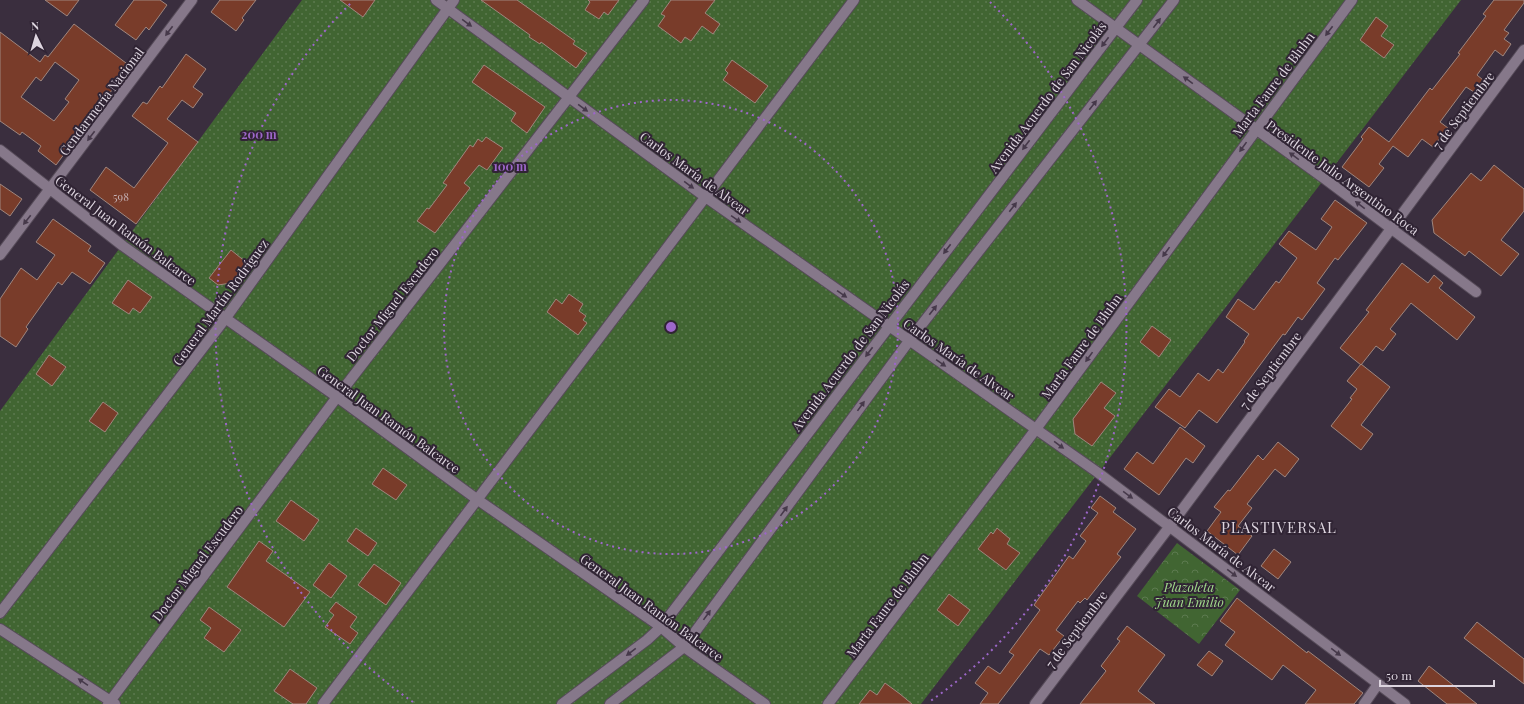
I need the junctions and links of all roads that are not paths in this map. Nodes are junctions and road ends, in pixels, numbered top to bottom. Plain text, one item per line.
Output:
1 (192, 0) edge
2 (436, 0) edge
3 (454, 0) edge
4 (644, 0) edge
5 (854, 0) edge
6 (1077, 0) edge
7 (1137, 0) edge
8 (1174, 0) edge
9 (1352, 0) edge
10 (448, 8) junction
11 (1116, 28) junction
12 (1139, 45) junction
13 (1524, 50) edge
14 (568, 97) junction
15 (1256, 129) junction
16 (0, 150) edge
17 (51, 190) junction
18 (704, 196) junction
19 (1391, 228) junction
20 (0, 255) edge
21 (1476, 292) dead end
22 (225, 319) junction
23 (888, 326) junction
24 (909, 341) junction
25 (337, 397) junction
26 (1036, 429) junction
27 (478, 500) junction
28 (1170, 526) junction
29 (0, 613) edge
30 (661, 627) junction
31 (0, 629) edge
32 (684, 647) junction
33 (1378, 684) junction
34 (111, 703) edge
35 (323, 704) edge
36 (562, 704) edge
37 (610, 704) edge
38 (765, 704) edge
39 (828, 704) edge
40 (1035, 704) edge
41 (1364, 704) edge
42 (1405, 704) edge

1 -> 17 street, Gendarmería Nacional
2 - 10 street, Carlos María de Alvear
3 - 10 street, General Martín Rodríguez
4 - 14 street, Doctor Miguel Escudero
5 - 18 street
6 - 11 street, Presidente Julio Argentino Roca
7 - 11 street, Avenida Acuerdo de San Nicolás
12 -> 8 street
9 -> 15 street, Marta Faure de Bluhn
10 -> 14 street, Carlos María de Alvear
10 - 22 street, General Martín Rodríguez
11 - 12 street, Presidente Julio Argentino Roca
11 -> 23 street, Avenida Acuerdo de San Nicolás
15 -> 12 street, Presidente Julio Argentino Roca
24 -> 12 street
13 - 19 street, 7 de Septiembre
14 -> 18 street, Carlos María de Alvear
14 - 25 street, Doctor Miguel Escudero
19 -> 15 street, Presidente Julio Argentino Roca
15 -> 26 street, Marta Faure de Bluhn
16 - 17 street, General Juan Ramón Balcarce
17 -> 20 street, Gendarmería Nacional
17 - 22 street, General Juan Ramón Balcarce
18 -> 23 street, Carlos María de Alvear
18 - 27 street
19 - 21 street, Presidente Julio Argentino Roca
19 - 28 street, 7 de Septiembre
22 - 25 street, General Juan Ramón Balcarce
22 - 29 street, General Martín Rodríguez
23 - 24 street, Carlos María de Alvear
23 -> 30 street, Avenida Acuerdo de San Nicolás
24 -> 26 street, Carlos María de Alvear
32 -> 24 street
25 - 27 street, General Juan Ramón Balcarce
25 - 34 street, Doctor Miguel Escudero
26 -> 28 street, Carlos María de Alvear
26 - 39 street, Marta Faure de Bluhn
27 - 30 street, General Juan Ramón Balcarce
27 - 35 street
28 -> 33 street, Carlos María de Alvear
28 - 40 street, 7 de Septiembre
30 - 32 street, General Juan Ramón Balcarce
30 -> 36 street, Avenida Acuerdo de San Nicolás
34 -> 31 street
32 - 37 street
32 - 38 street, General Juan Ramón Balcarce
33 - 41 street
33 - 42 street, Carlos María de Alvear

